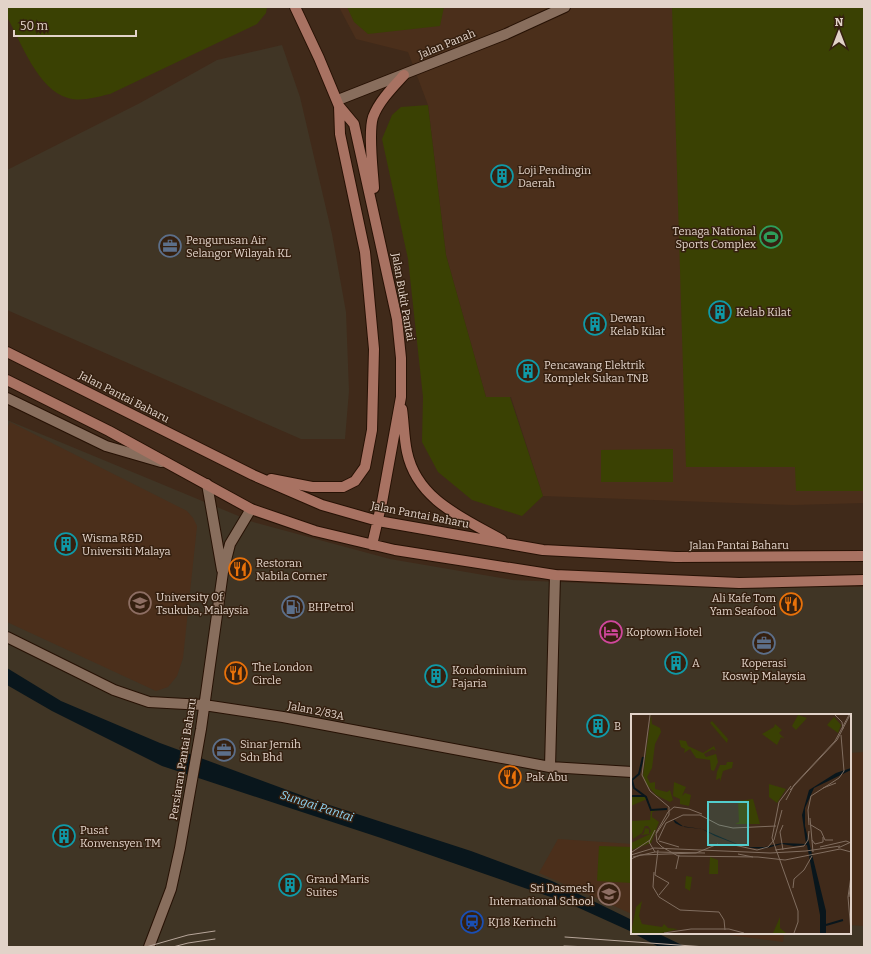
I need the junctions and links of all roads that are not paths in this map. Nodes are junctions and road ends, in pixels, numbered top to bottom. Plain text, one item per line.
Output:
1 (295, 7) edge
2 (565, 7) edge
3 (404, 75) junction
4 (339, 103) junction
5 (375, 218) junction
6 (7, 352) edge
7 (7, 380) edge
8 (401, 397) junction
9 (7, 398) edge
10 (169, 464) junction
11 (253, 475) junction
12 (207, 484) junction
13 (251, 509) junction
14 (378, 521) junction
15 (509, 544) junction
16 (372, 545) junction
17 (864, 556) edge
18 (222, 572) junction
19 (555, 575) junction
20 (864, 580) edge
21 (7, 637) edge
22 (204, 705) junction
23 (550, 767) junction
24 (631, 772) edge
25 (150, 947) edge

1 - 4 main road, Jalan Bukit Pantai
2 - 3 street, Jalan Panah
3 - 4 street, Jalan Panah
3 - 5 main road
4 - 5 main road, Jalan Bukit Pantai
4 - 11 main road, Jalan Bukit Pantai
5 - 8 main road, Jalan Bukit Pantai
6 - 11 main road, Jalan Pantai Baharu
7 - 10 main road
8 - 14 main road, Jalan Bukit Pantai
8 - 15 main road
9 - 10 street
10 - 12 main road
11 - 14 main road, Jalan Pantai Baharu
12 - 13 main road
12 - 18 street, Persiaran Pantai Baharu
13 - 16 main road
13 - 18 street, Persiaran Pantai Baharu
14 - 15 main road, Jalan Pantai Baharu
14 - 16 main road, Jalan Bukit Pantai
15 - 17 main road, Jalan Pantai Baharu
16 - 19 main road
18 - 22 street, Persiaran Pantai Baharu
19 - 20 main road
19 - 23 street
21 - 22 street, Jalan 2/83A
22 - 23 street, Jalan 2/83A
22 - 25 street, Persiaran Pantai Baharu
23 - 24 street, Jalan 2/83A

